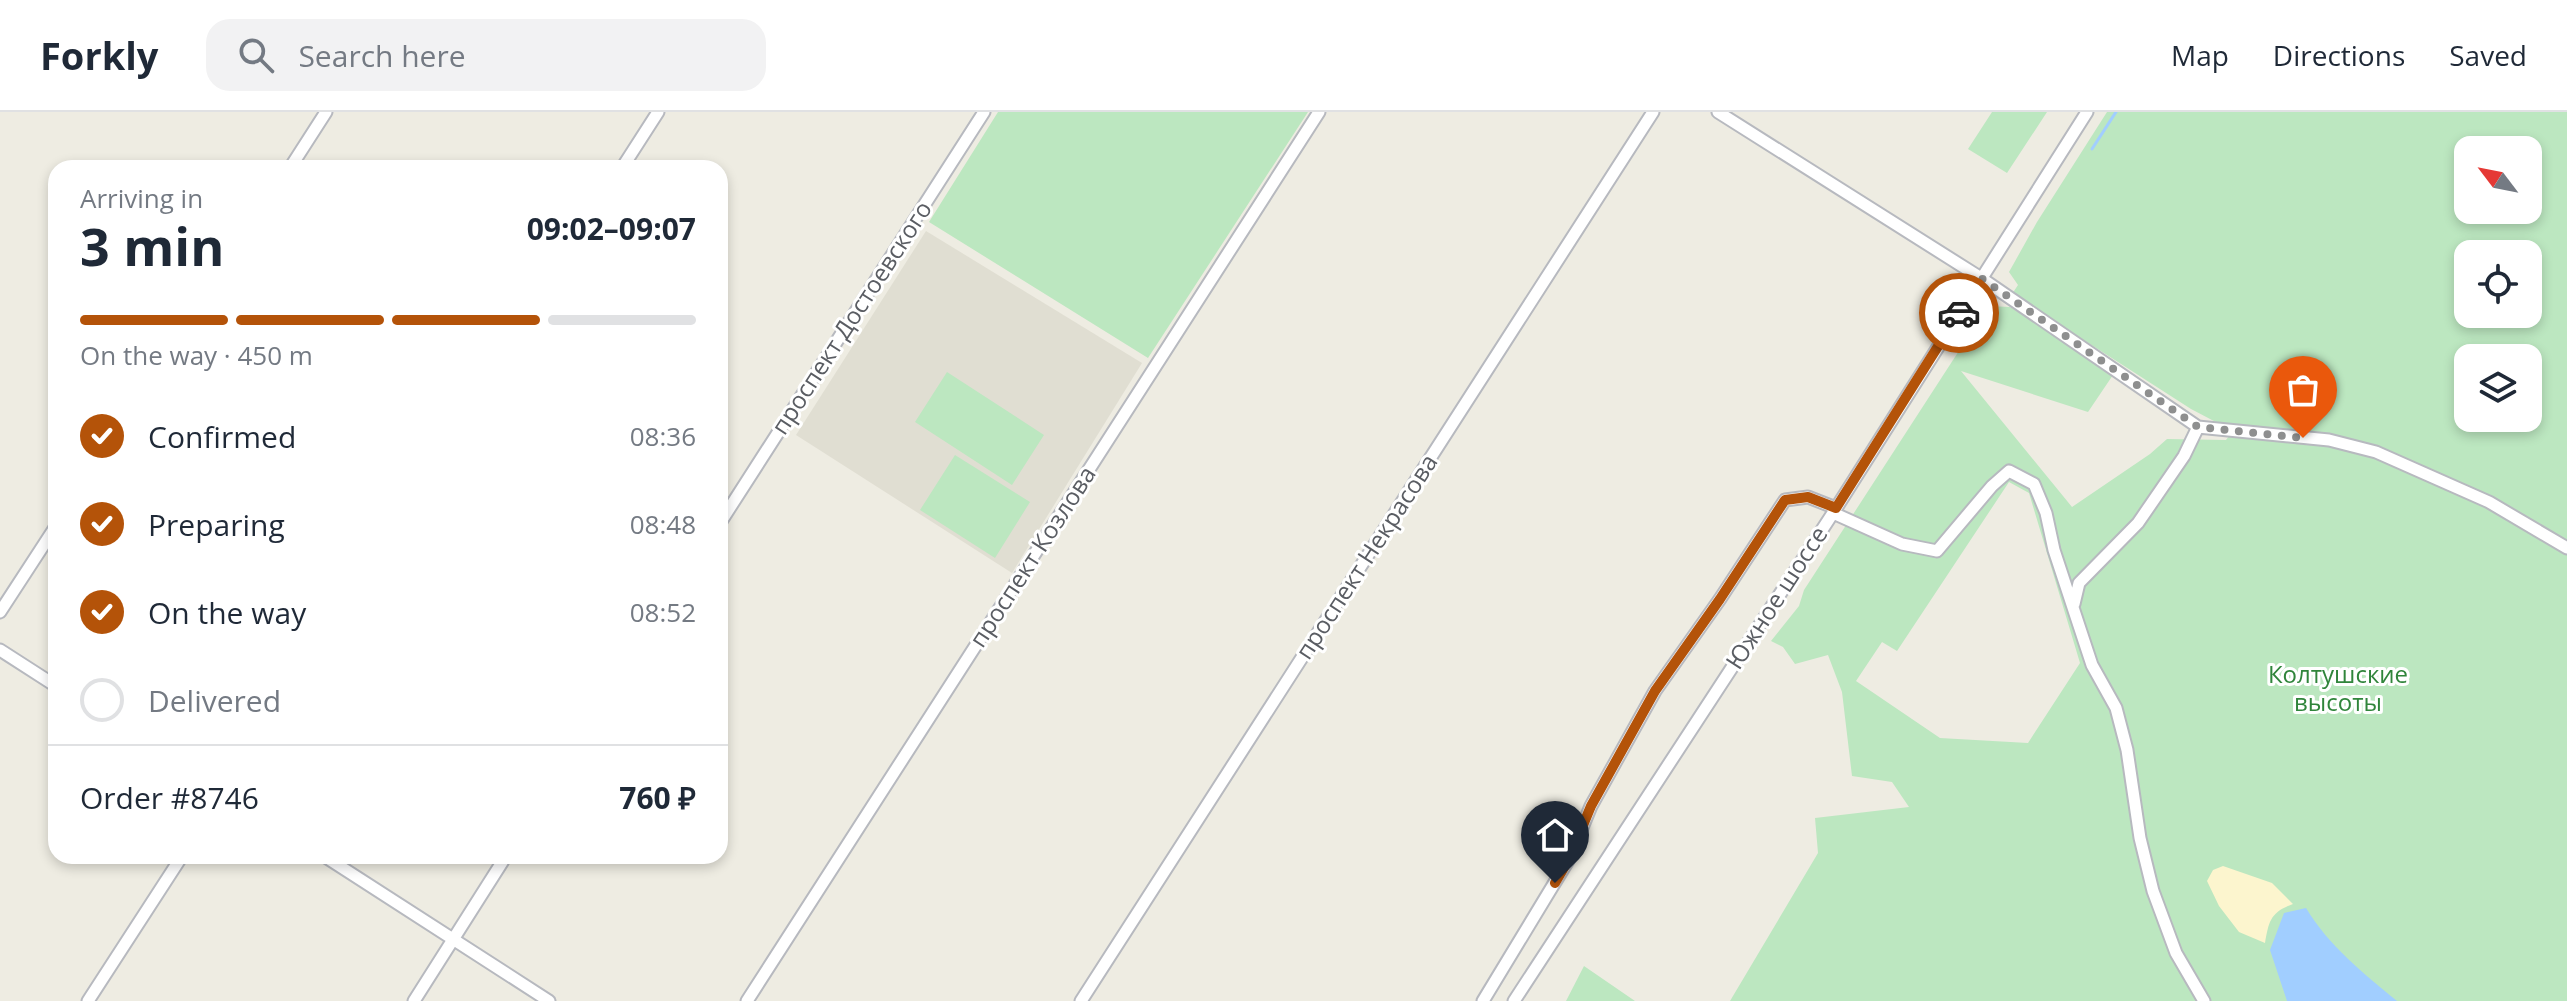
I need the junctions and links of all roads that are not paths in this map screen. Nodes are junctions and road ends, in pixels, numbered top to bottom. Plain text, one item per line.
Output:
1 (326, 112) edge
2 (658, 112) edge
3 (984, 112) edge
4 (1319, 112) edge
5 (1653, 112) edge
6 (1718, 112) edge
7 (2087, 112) edge
8 (295, 160) edge
9 (627, 160) edge
10 (1981, 278) junction
11 (2198, 427) junction
12 (1835, 510) junction
13 (728, 511) edge
14 (48, 538) edge
15 (2567, 548) edge
16 (2074, 604) junction
17 (0, 612) edge
18 (0, 650) edge
19 (48, 681) edge
20 (177, 864) edge
21 (337, 864) edge
22 (501, 864) edge
23 (454, 938) junction
24 (88, 1001) edge
25 (414, 1001) edge
26 (549, 1001) edge
27 (747, 1001) edge
28 (1081, 1001) edge
29 (1483, 1001) edge
30 (1514, 1001) edge
31 (2204, 1001) edge

1 - 8 street
2 - 9 street
3 - 13 street, проспект Достоевского
4 - 27 street, проспект Козлова
5 - 28 street, проспект Некрасова
6 - 10 street
7 - 10 street, Южное шоссе
10 - 11 street
10 - 12 street, Южное шоссе
11 - 15 street
11 - 16 street
12 - 16 street
12 - 29 street
12 - 30 street, Южное шоссе
14 - 17 street
16 - 31 street
18 - 19 street
20 - 24 street
21 - 23 street
22 - 23 street
23 - 25 street
23 - 26 street

